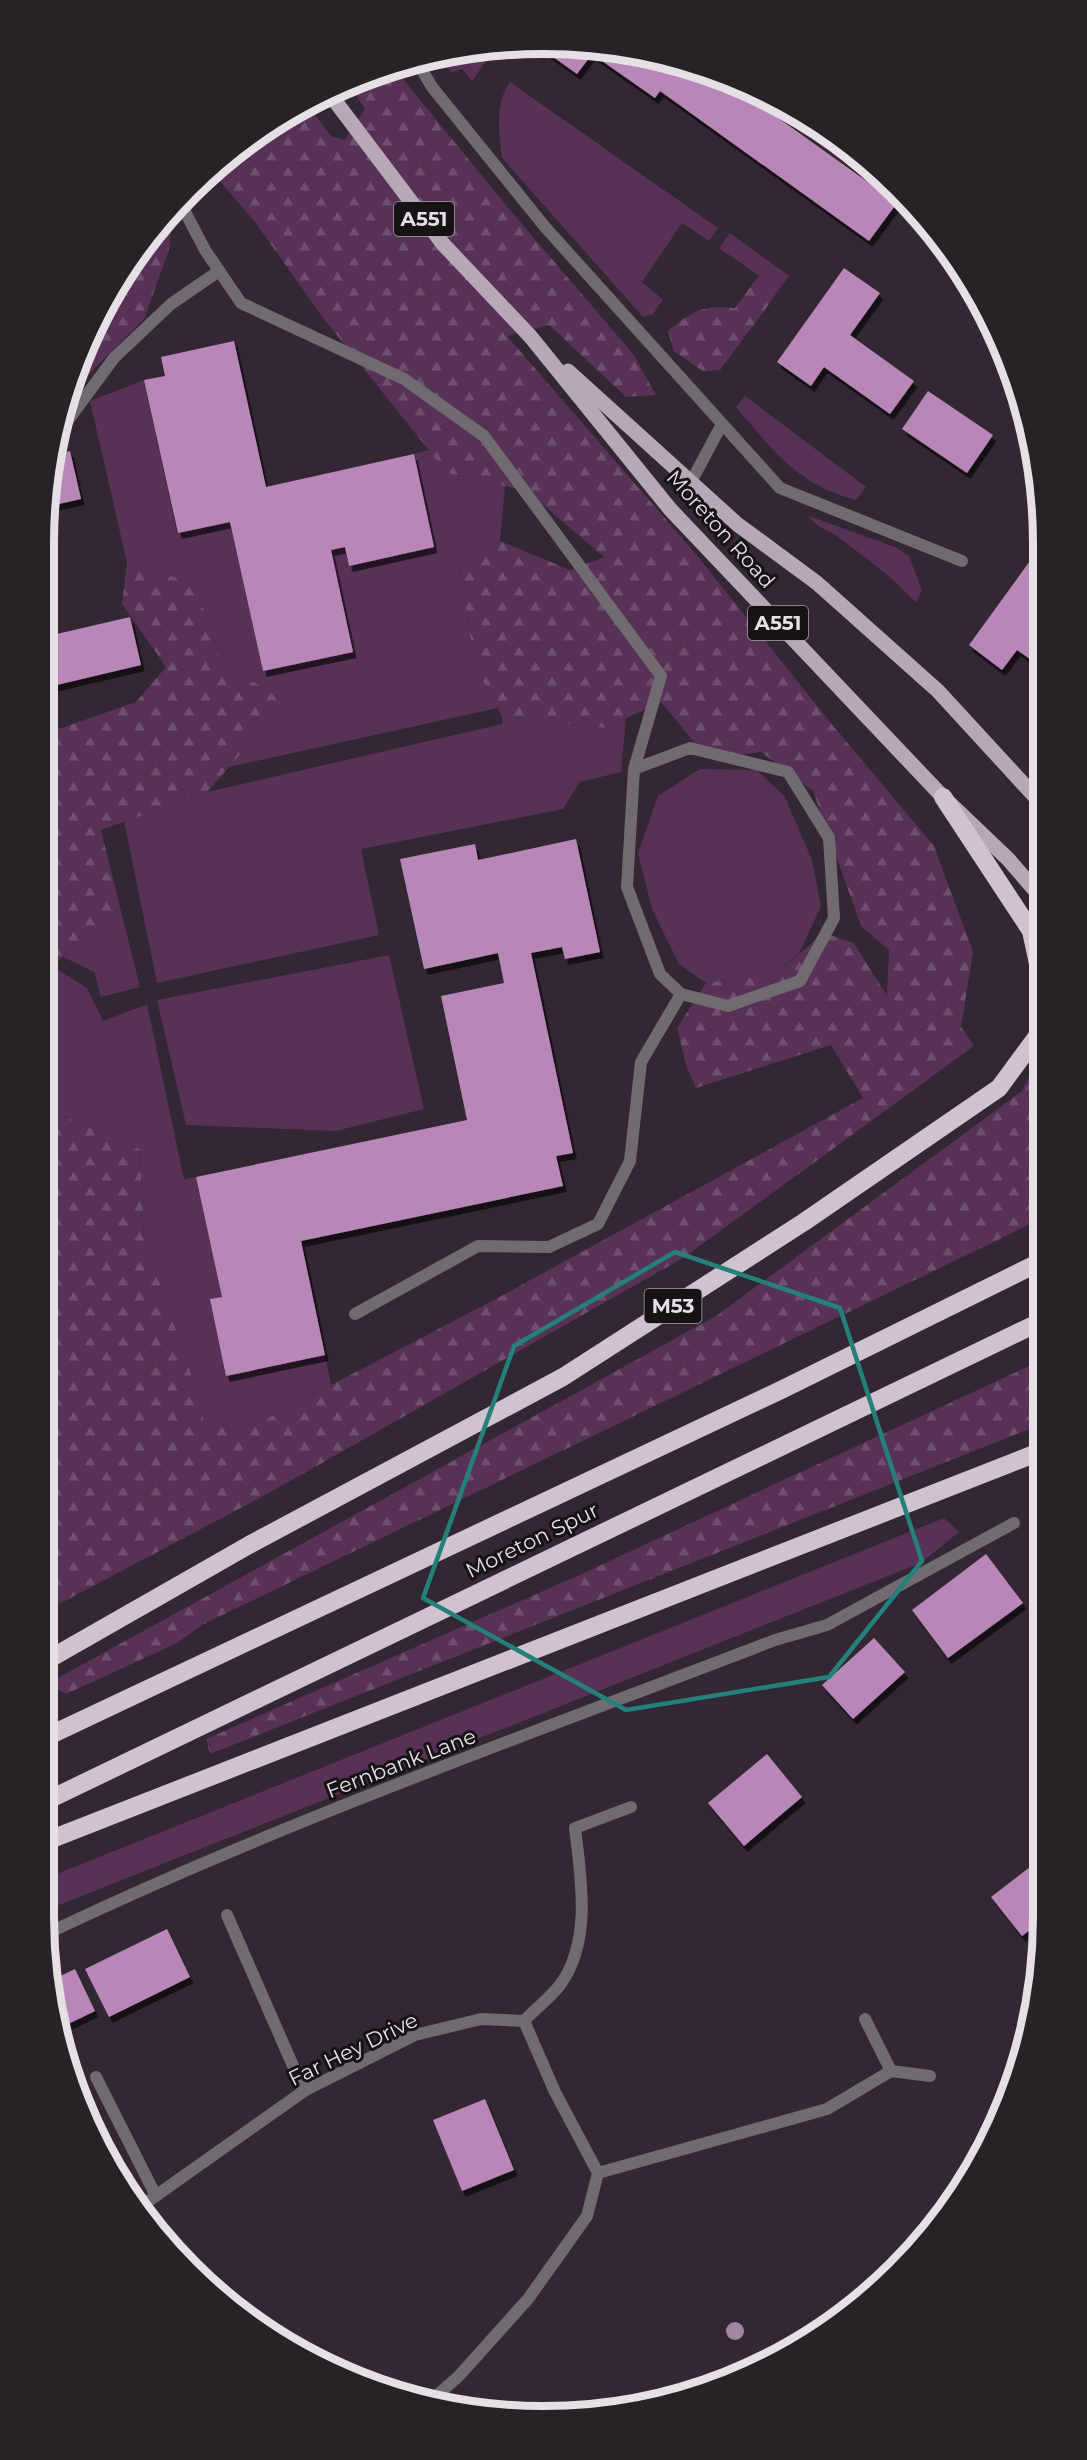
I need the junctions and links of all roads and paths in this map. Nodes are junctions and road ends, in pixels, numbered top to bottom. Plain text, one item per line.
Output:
1 (422, 70) edge
2 (335, 101) edge
3 (185, 210) edge
4 (219, 271) junction
5 (530, 336) junction
6 (71, 416) edge
7 (722, 424) junction
8 (691, 482) junction
9 (962, 561) dead end
10 (634, 769) junction
11 (1033, 794) edge
12 (943, 797) junction
13 (1033, 888) edge
14 (1033, 940) edge
15 (681, 993) junction
16 (1033, 1042) edge
17 (1033, 1265) edge
18 (356, 1314) dead end
19 (1033, 1325) edge
20 (1033, 1455) edge
21 (1014, 1523) dead end
22 (54, 1656) edge
23 (54, 1733) edge
24 (54, 1797) edge
25 (631, 1807) dead end
26 (54, 1838) edge
27 (227, 1915) dead end
28 (54, 1930) edge
29 (865, 2019) dead end
30 (524, 2021) junction
31 (891, 2071) junction
32 (930, 2076) dead end
33 (96, 2077) dead end
34 (304, 2091) junction
35 (598, 2173) junction
36 (156, 2196) junction
37 (147, 2202) edge
38 (438, 2394) edge

1 - 7 street
2 - 5 main road, Moreton Road / A551
3 - 4 street
4 - 6 street
4 - 10 street
5 - 8 main road, Moreton Road / A551
5 - 12 main road, Moreton Road / A551
7 - 8 street
7 - 9 street
8 - 11 main road, Moreton Road / A551
10 - 15 street
10 - 15 street
12 - 13 main road, Moreton Road / A551
12 - 14 highway, M53
15 - 18 street
16 - 22 highway, M53
17 - 23 highway, Moreton Spur
19 - 24 highway, Moreton Spur
20 - 26 highway
21 - 28 street, Fernbank Lane
25 - 30 street
27 - 34 street
29 - 31 street
30 - 34 street, Far Hey Drive
30 - 35 street
31 - 32 street
31 - 35 street
33 - 36 street
34 - 36 street, Far Hey Drive
35 - 38 street
36 - 37 street, Far Hey Drive

